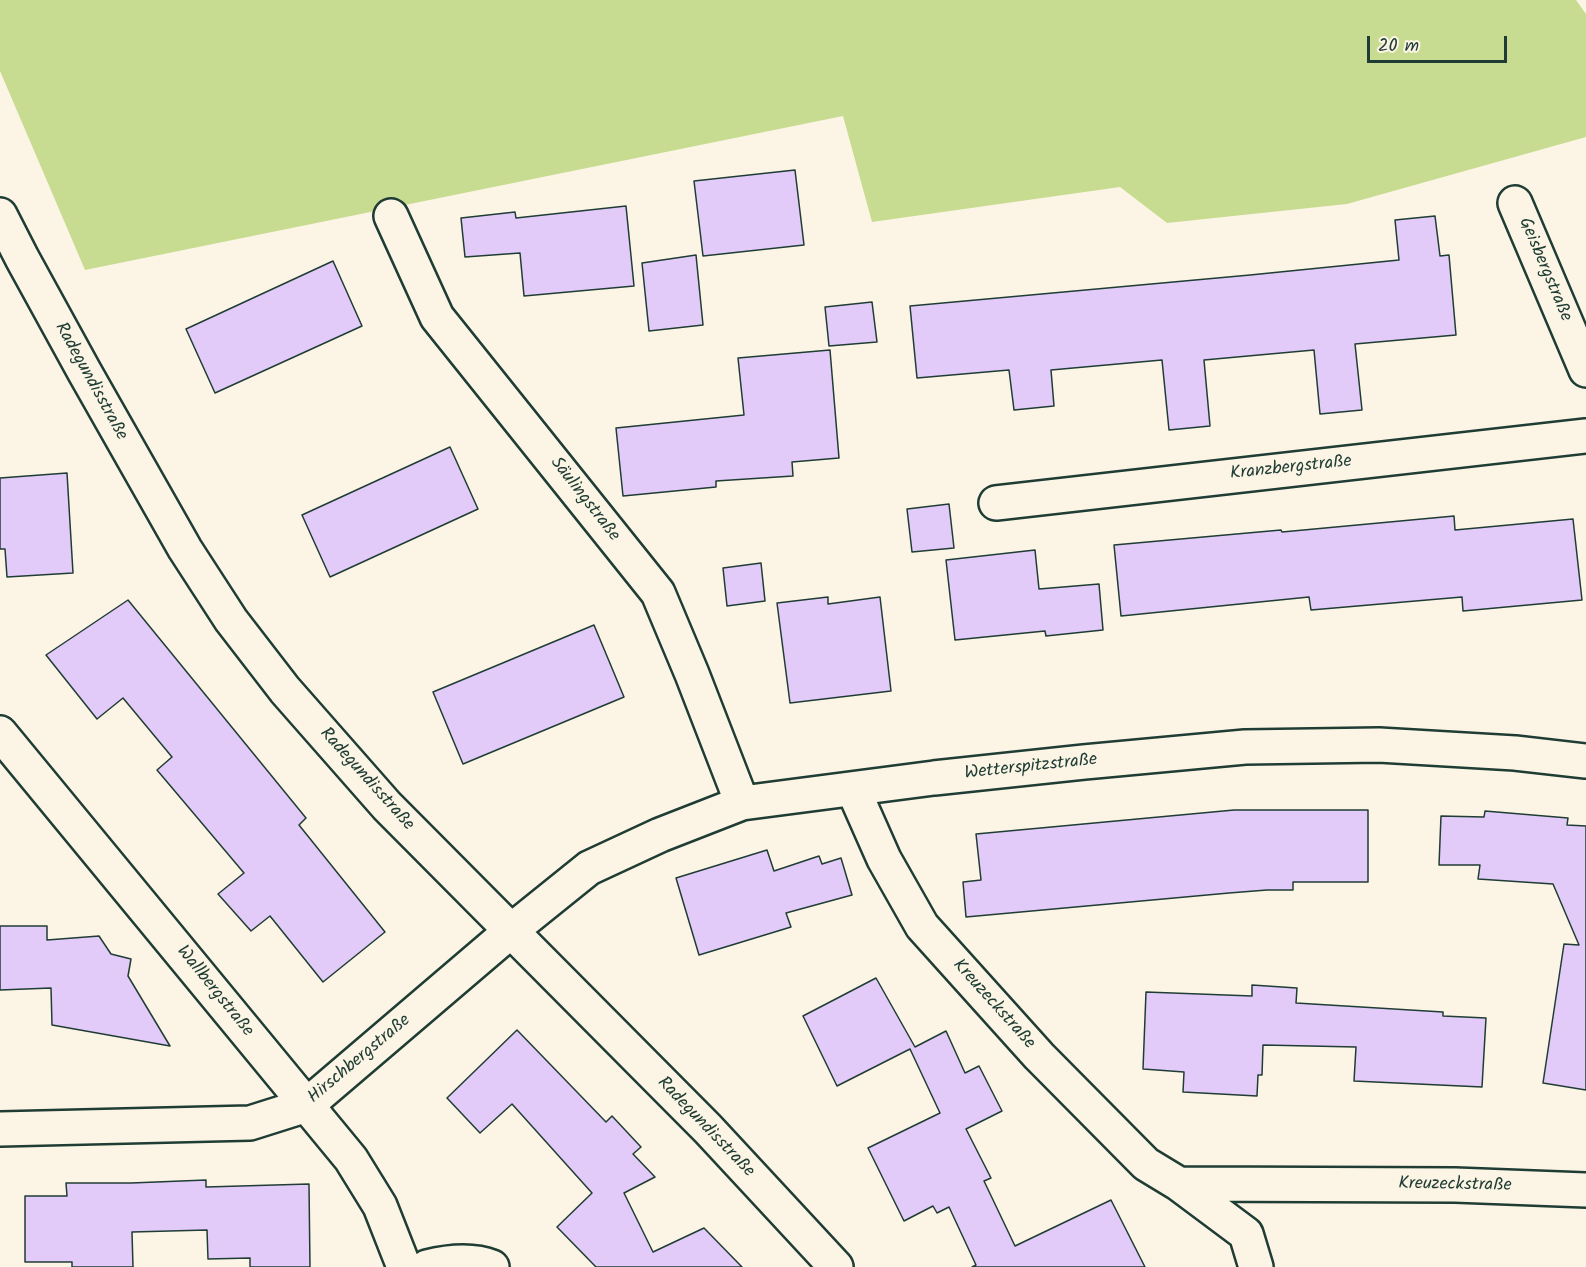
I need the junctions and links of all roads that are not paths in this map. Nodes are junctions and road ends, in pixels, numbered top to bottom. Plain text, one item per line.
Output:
1 (1515, 203) dead end
2 (0, 214) edge
3 (391, 216) dead end
4 (1586, 370) edge
5 (1586, 436) edge
6 (996, 503) dead end
7 (0, 733) edge
8 (1586, 761) edge
9 (853, 789) junction
10 (742, 802) junction
11 (512, 930) junction
12 (307, 1105) junction
13 (0, 1129) edge
14 (1179, 1184) junction
15 (1586, 1190) edge
16 (404, 1267) edge
17 (428, 1267) edge
18 (492, 1267) edge
19 (836, 1267) edge
20 (1256, 1267) edge

1 - 4 street, Geisbergstraße
2 - 11 street, Radegundisstraße
3 - 10 street, Säulingstraße
5 - 6 street, Kranzbergstraße
7 - 12 street, Wallbergstraße
8 - 9 street, Wetterspitzstraße
9 - 10 street, Wetterspitzstraße
9 - 14 street, Kreuzeckstraße
10 - 11 street, Wetterspitzstraße
11 - 12 street, Hirschbergstraße
11 - 19 street, Radegundisstraße
12 - 13 street, Hirschbergstraße
12 - 16 street, Wallbergstraße
14 - 15 street, Kreuzeckstraße
14 - 20 street, Kreuzeckstraße
17 - 18 street

